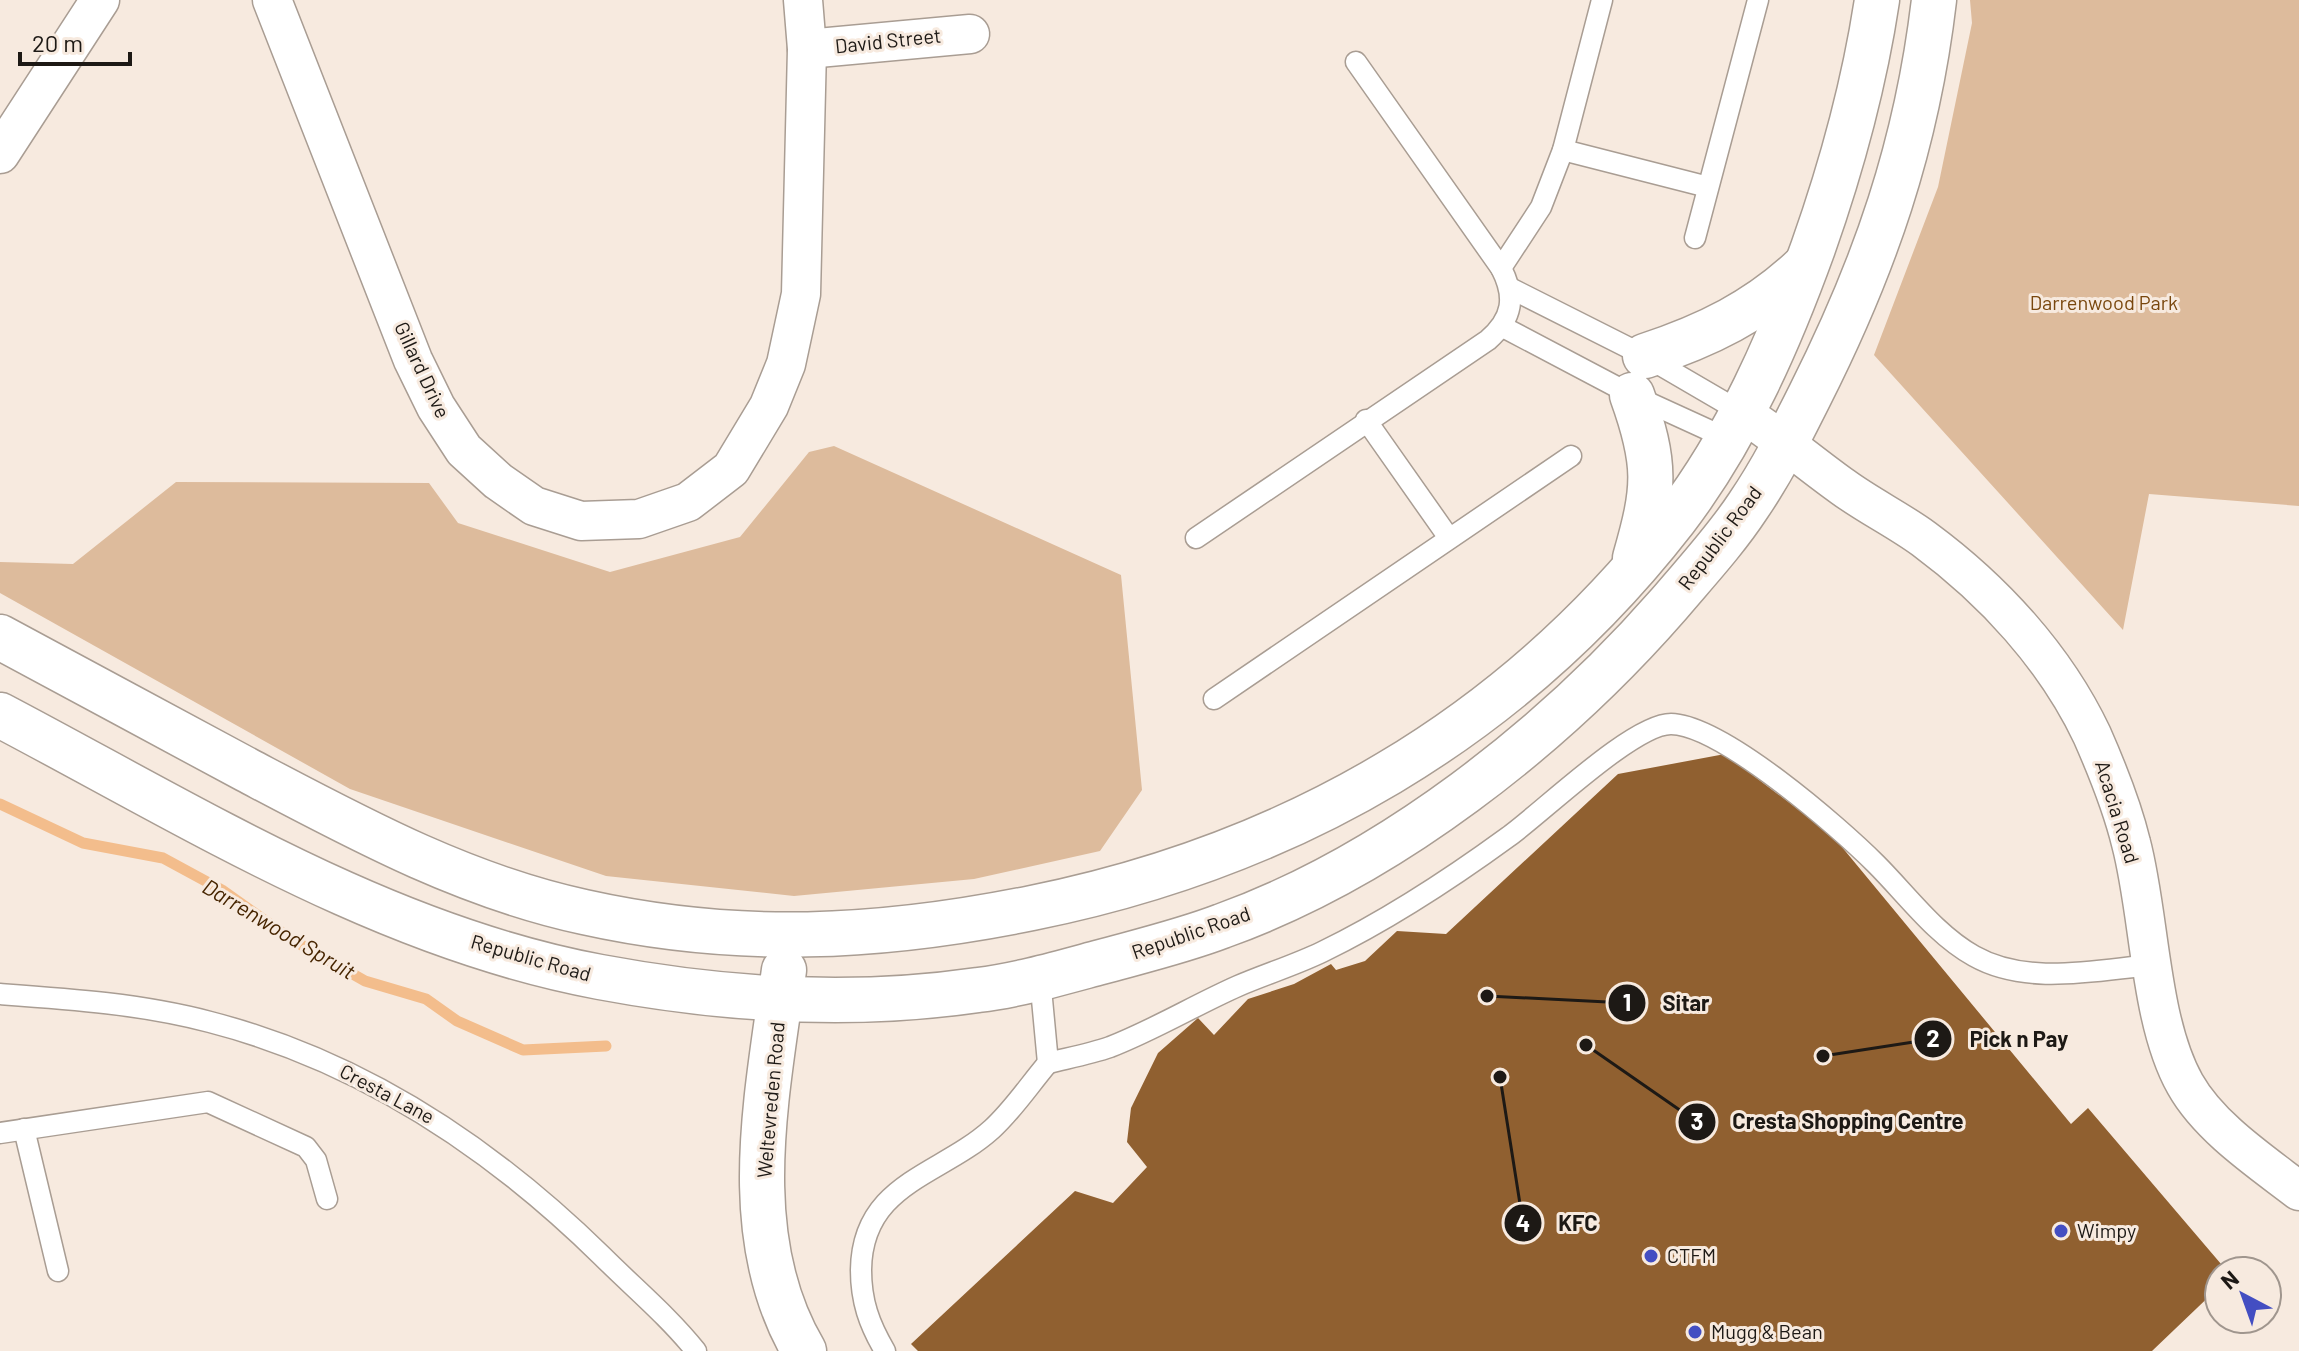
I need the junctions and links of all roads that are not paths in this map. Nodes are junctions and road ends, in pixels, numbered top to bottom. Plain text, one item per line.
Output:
1 (100, 0) edge
2 (272, 0) edge
3 (803, 0) edge
4 (1602, 0) edge
5 (1758, 0) edge
6 (1877, 0) edge
7 (1934, 0) edge
8 (970, 34) dead end
9 (807, 49) junction
10 (1356, 62) dead end
11 (1563, 150) junction
12 (0, 154) edge
13 (1708, 187) junction
14 (1695, 238) dead end
15 (1807, 264) junction
16 (1501, 268) junction
17 (1512, 289) junction
18 (1503, 327) junction
19 (1638, 376) junction
20 (1366, 420) junction
21 (1733, 425) junction
22 (1781, 452) junction
23 (1571, 456) dead end
24 (1196, 538) dead end
25 (1449, 538) junction
26 (1631, 571) junction
27 (0, 637) edge
28 (1214, 699) dead end
29 (0, 715) edge
30 (788, 937) junction
31 (2152, 965) junction
32 (1040, 978) junction
33 (0, 994) edge
34 (780, 999) junction
35 (1048, 1063) junction
36 (24, 1129) junction
37 (0, 1133) edge
38 (2299, 1191) edge
39 (327, 1199) dead end
40 (58, 1271) dead end
41 (696, 1351) edge
42 (804, 1351) edge
43 (885, 1351) edge

1 - 12 street
2 - 9 street, Gillard Drive
3 - 9 street, Gillard Drive
4 - 11 lane
5 - 13 lane
6 - 15 main road
7 - 22 main road, Republic Road
8 - 9 street, David Street
10 - 16 lane
11 - 13 lane
11 - 16 lane
13 - 14 lane
15 - 19 main road
15 - 21 main road
16 - 17 lane
17 - 18 lane
17 - 19 lane
18 - 19 lane
18 - 20 lane
19 - 21 lane, Acacia Road
19 - 21 lane, Acacia Road
19 - 26 main road
20 - 24 lane
20 - 25 lane
21 - 22 street, Acacia Road
21 - 26 main road
22 - 31 street, Acacia Road
22 - 32 main road, Republic Road
23 - 25 lane
25 - 28 lane
26 - 30 main road
27 - 30 main road
29 - 34 main road, Republic Road
30 - 34 main road, Weltevreden Road
31 - 35 lane
31 - 38 street, Acacia Road
32 - 34 main road, Republic Road
32 - 35 lane
33 - 41 lane, Cresta Lane
34 - 42 main road, Weltevreden Road
35 - 43 lane
36 - 37 lane
36 - 39 lane
36 - 40 lane

